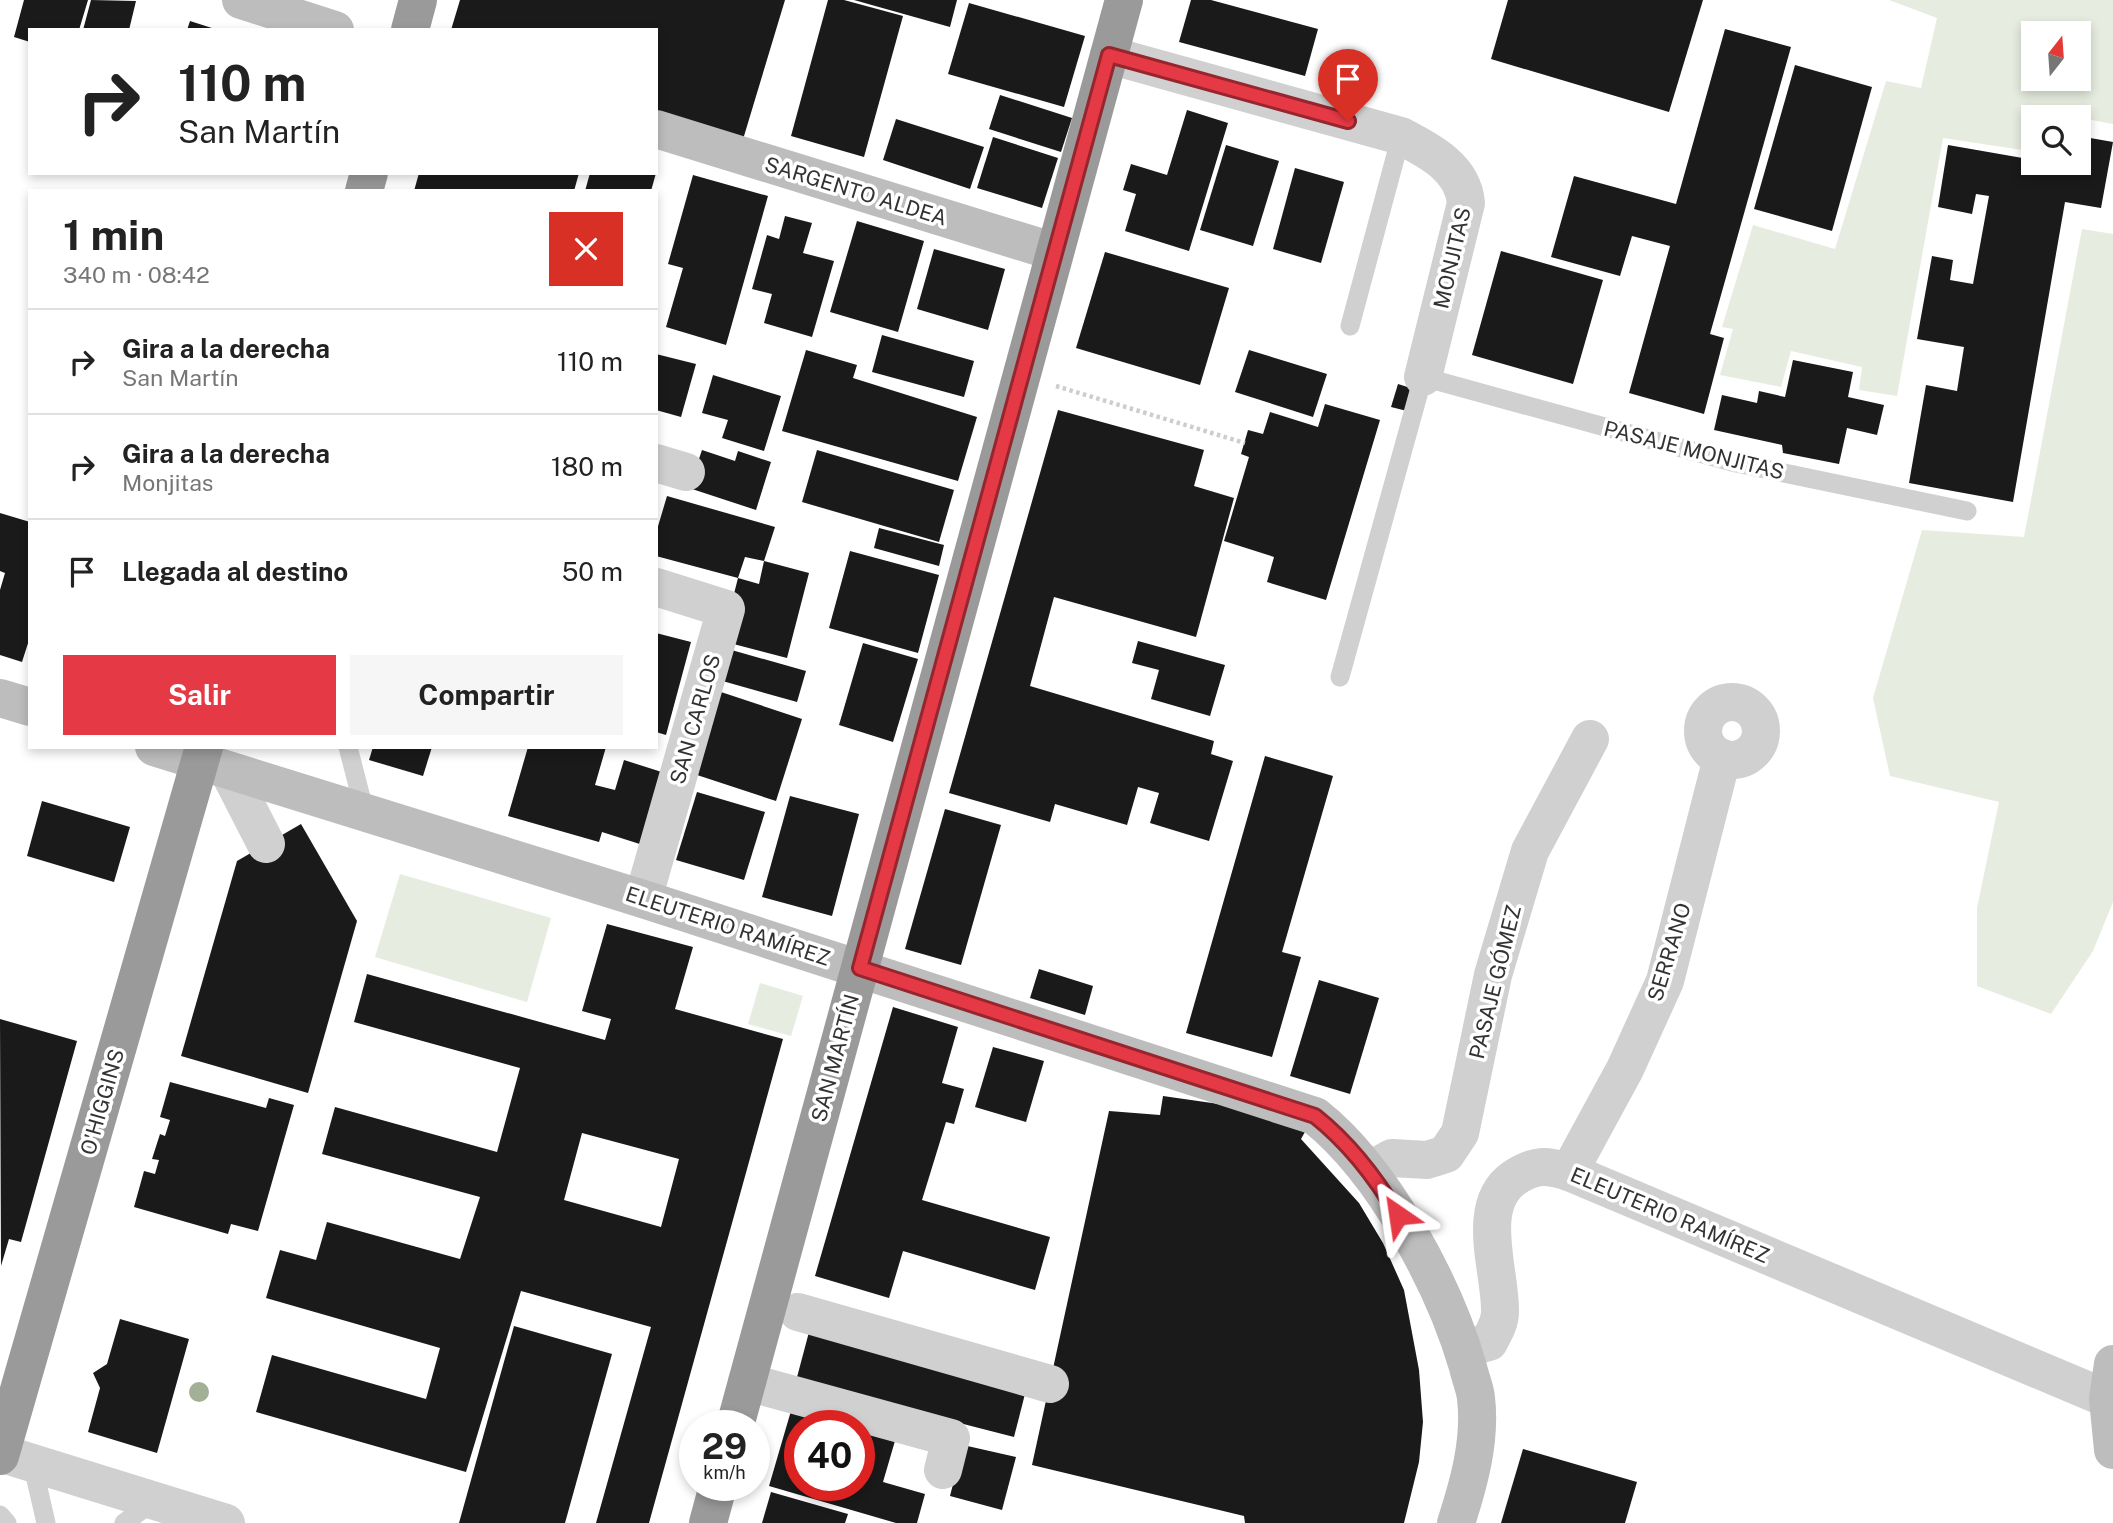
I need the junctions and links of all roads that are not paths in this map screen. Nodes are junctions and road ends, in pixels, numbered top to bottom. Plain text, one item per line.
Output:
1 (241, 0) edge
2 (418, 0) edge
3 (1124, 0) edge
4 (329, 28) edge
5 (411, 28) edge
6 (1109, 55) junction
7 (658, 130) edge
8 (1401, 136) junction
9 (1055, 252) junction
10 (1350, 326) dead end
11 (1423, 377) junction
12 (1967, 511) dead end
13 (658, 588) edge
14 (1340, 677) dead end
15 (0, 698) edge
16 (28, 706) edge
17 (1590, 740) dead end
18 (163, 749) edge
19 (349, 749) edge
20 (1723, 758) dead end
21 (211, 760) edge
22 (365, 813) junction
23 (266, 844) dead end
24 (643, 899) junction
25 (860, 968) junction
26 (1368, 1171) junction
27 (1569, 1172) junction
28 (798, 1312) dead end
29 (1461, 1343) junction
30 (747, 1382) junction
31 (2111, 1382) edge
32 (1050, 1384) dead end
33 (739, 1410) edge
34 (2113, 1450) edge
35 (8, 1456) edge
36 (943, 1470) dead end
37 (154, 1500) junction
38 (714, 1501) edge
39 (0, 1515) edge
40 (7, 1523) edge
41 (46, 1523) edge
42 (124, 1523) edge
43 (226, 1523) edge
44 (708, 1523) edge
45 (1456, 1523) edge

1 - 4 street
2 - 5 highway
3 - 6 highway, SAN MARTÍN
6 - 8 street, MONJITAS
6 - 9 highway, SAN MARTÍN
7 - 9 street, SARGENTO ALDEA
8 - 10 lane
8 - 11 street, MONJITAS
9 - 25 highway, SAN MARTÍN
11 - 12 lane, PASAJE MONJITAS
11 - 14 lane
13 - 24 street, SAN CARLOS
15 - 16 street
17 - 26 street, PASAJE GÓMEZ
18 - 21 street, ELEUTERIO RAMÍREZ
19 - 22 lane
20 - 27 street, SERRANO
21 - 22 street, ELEUTERIO RAMÍREZ
21 - 23 street
21 - 35 highway, O'HIGGINS
22 - 24 street, ELEUTERIO RAMÍREZ
24 - 25 street, ELEUTERIO RAMÍREZ
25 - 26 street, ELEUTERIO RAMÍREZ
25 - 30 highway, SAN MARTÍN
26 - 29 street, ELEUTERIO RAMÍREZ
27 - 29 street, ELEUTERIO RAMÍREZ
27 - 31 street, ELEUTERIO RAMÍREZ
28 - 32 street
29 - 45 street
30 - 33 highway, SAN MARTÍN
30 - 36 street
31 - 34 street
35 - 37 street
35 - 41 lane
37 - 42 lane
37 - 43 street
38 - 44 highway
39 - 40 lane

